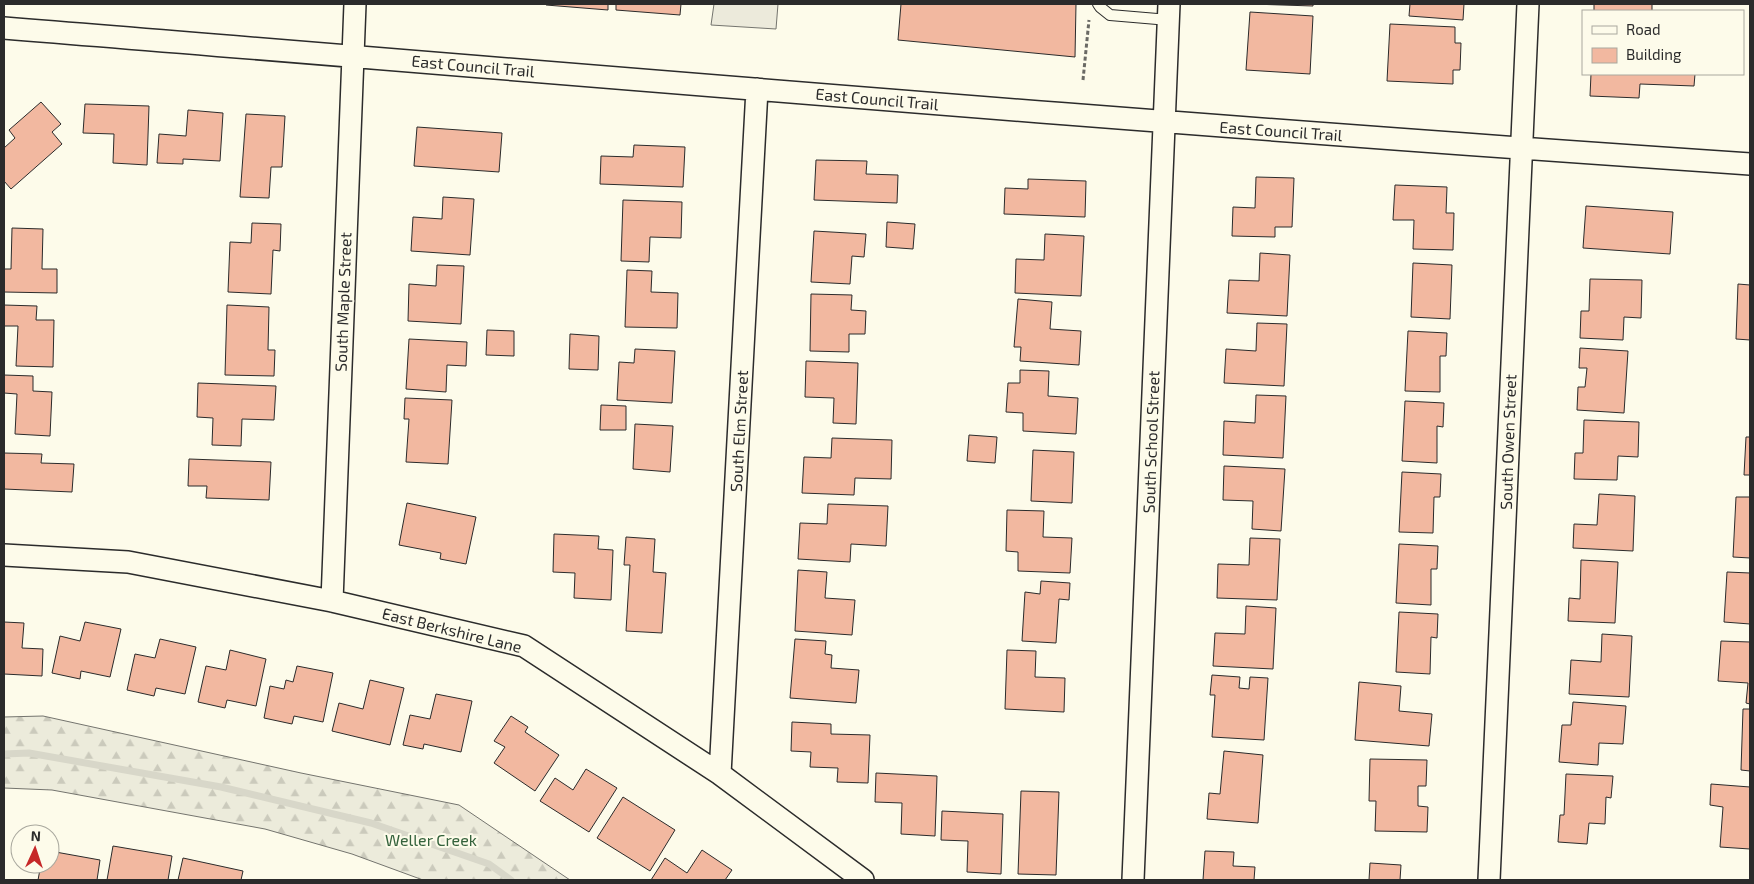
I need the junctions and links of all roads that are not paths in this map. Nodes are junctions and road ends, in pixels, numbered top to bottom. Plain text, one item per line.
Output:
1 (355, 4) edge
2 (1098, 4) edge
3 (1528, 4) edge
4 (1169, 12) edge
5 (4, 28) edge
6 (352, 56) junction
7 (757, 89) junction
8 (1165, 122) junction
9 (1520, 148) junction
10 (1750, 164) edge
11 (4, 555) edge
12 (332, 601) junction
13 (720, 774) junction
14 (863, 880) edge
15 (1133, 880) edge
16 (1489, 880) edge

1 - 6 street, South Maple Street
2 - 4 lane
3 - 9 street, South Owen Street
4 - 8 street, South School Street
5 - 6 street, East Council Trail
6 - 7 street, East Council Trail
6 - 12 street, South Maple Street
7 - 8 street, East Council Trail
7 - 13 street, South Elm Street
8 - 9 street, East Council Trail
8 - 15 street, South School Street
9 - 10 street, East Council Trail
9 - 16 street, South Owen Street
11 - 12 street, East Berkshire Lane
12 - 13 street, East Berkshire Lane
13 - 14 street, East Berkshire Lane

